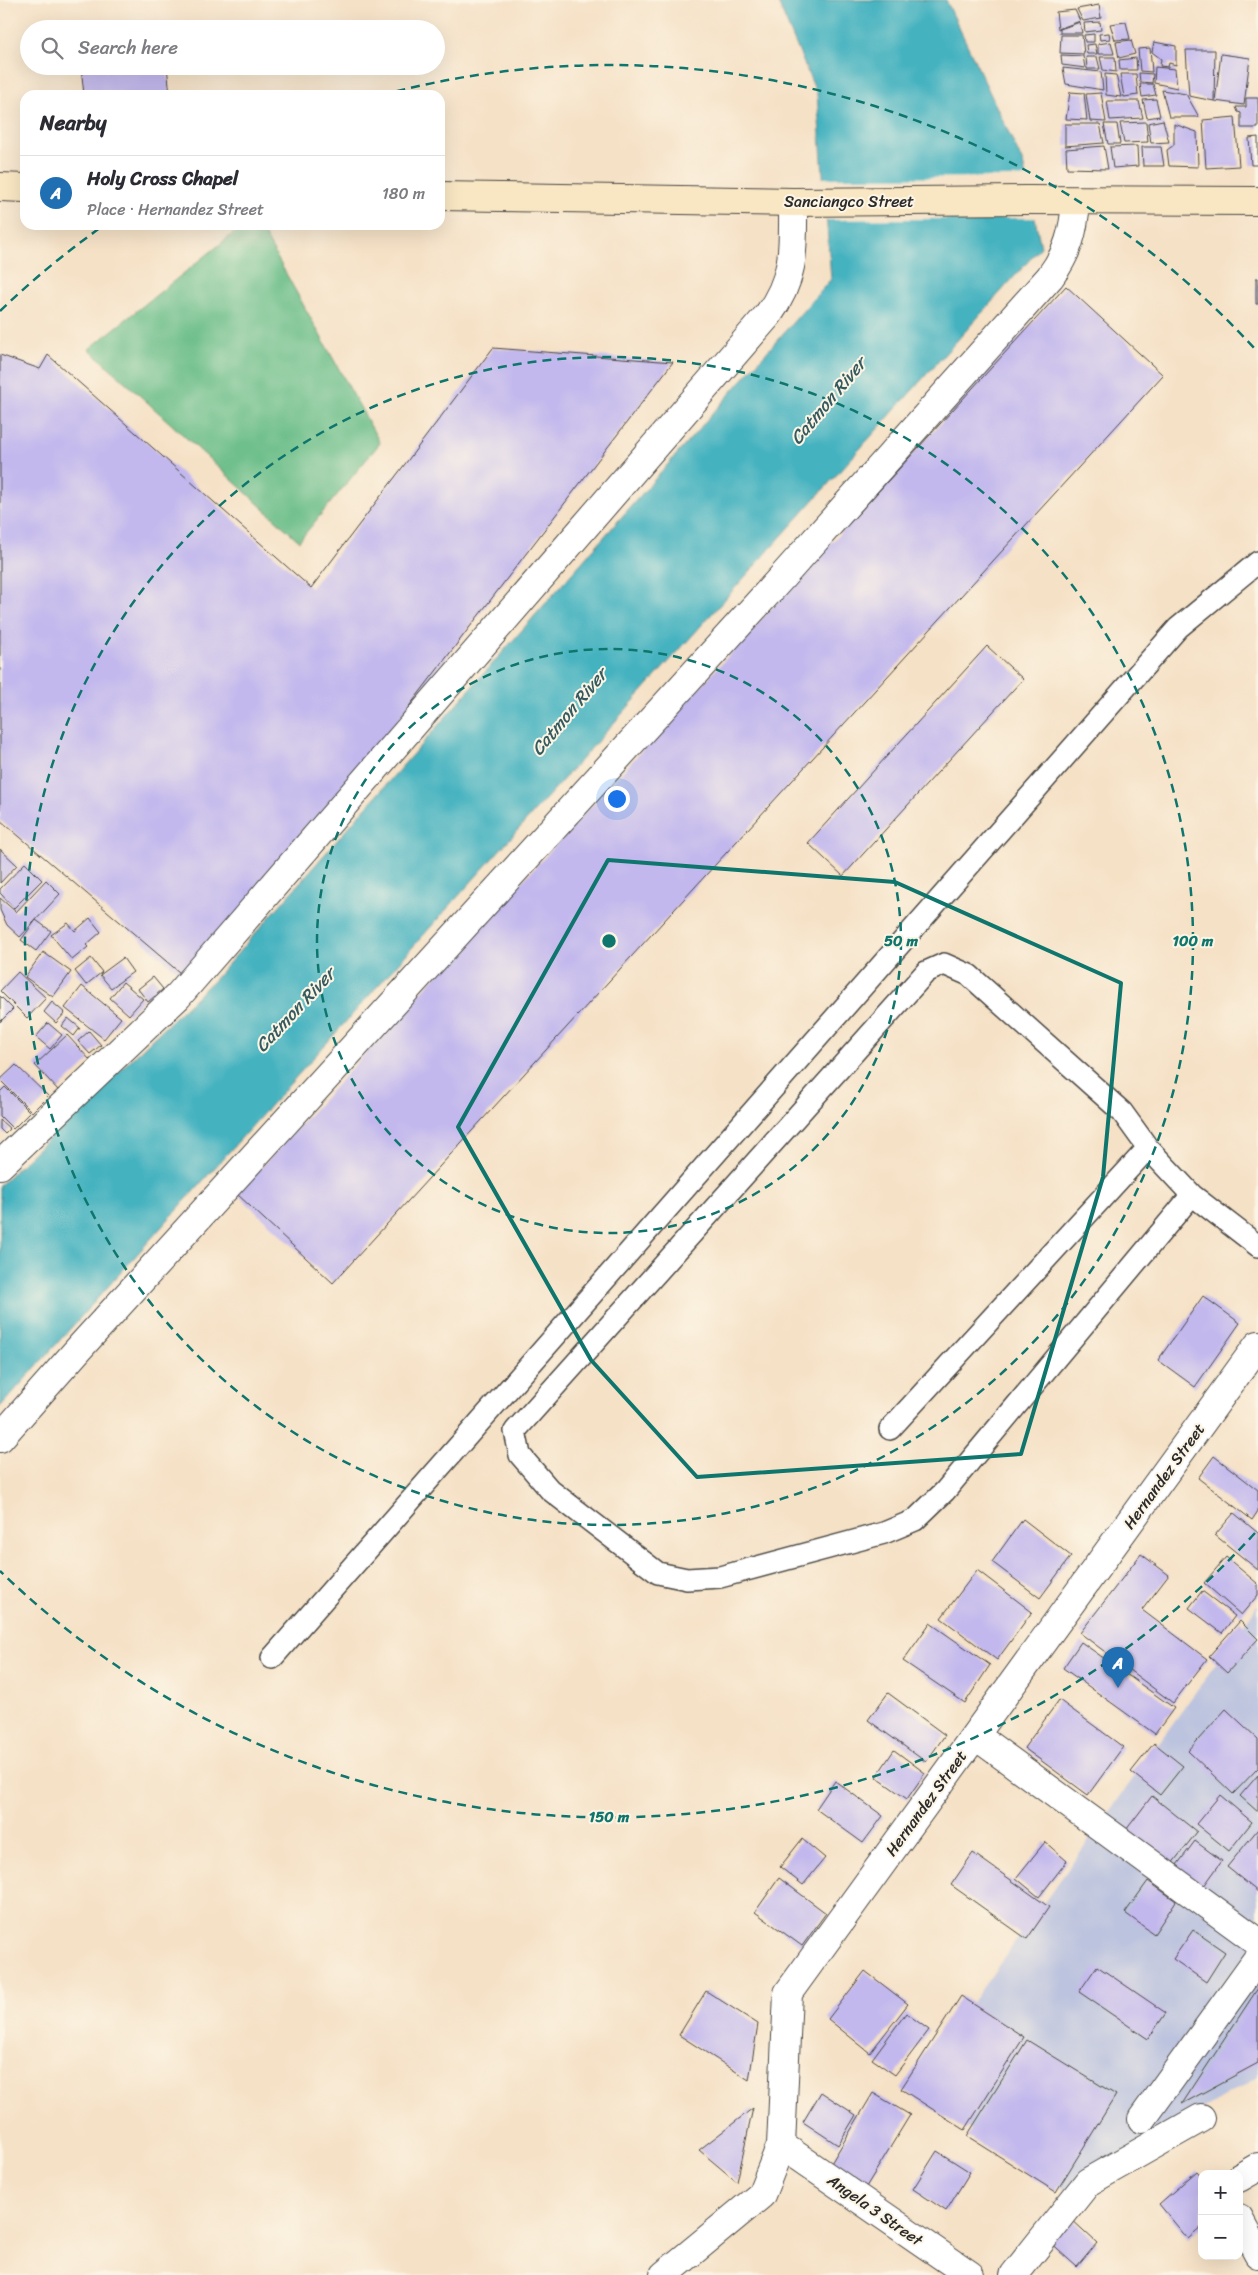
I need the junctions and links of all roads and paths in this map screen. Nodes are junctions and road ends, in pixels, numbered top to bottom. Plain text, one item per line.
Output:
1 (0, 187) edge
2 (20, 188) edge
3 (445, 196) edge
4 (1076, 201) junction
5 (1258, 201) edge
6 (793, 202) junction
7 (1258, 562) edge
8 (1148, 1148) junction
9 (0, 1165) edge
10 (1192, 1195) junction
11 (1258, 1246) edge
12 (1258, 1345) edge
13 (890, 1429) dead end
14 (0, 1438) edge
15 (272, 1658) dead end
16 (976, 1736) junction
17 (1258, 1942) edge
18 (1258, 1958) edge
19 (1201, 2118) dead end
20 (1142, 2119) dead end
21 (781, 2146) junction
22 (1258, 2167) edge
23 (1243, 2176) edge
24 (1243, 2226) edge
25 (1258, 2254) edge
26 (664, 2275) edge
27 (970, 2275) edge
28 (1014, 2275) edge

1 - 2 main road
3 - 6 main road, Sanciangco Street
4 - 5 main road, Sanciangco Street
4 - 6 main road, Sanciangco Street
4 - 14 street
6 - 9 street
7 - 15 lane
8 - 10 lane
8 - 10 lane
8 - 13 lane
10 - 11 lane
12 - 16 street, Hernandez Street
16 - 17 street
16 - 21 street, Hernandez Street
18 - 20 street
19 - 28 street
21 - 26 street, Hernandez Street
21 - 27 street, Angela 3 Street
22 - 23 street
24 - 25 street

